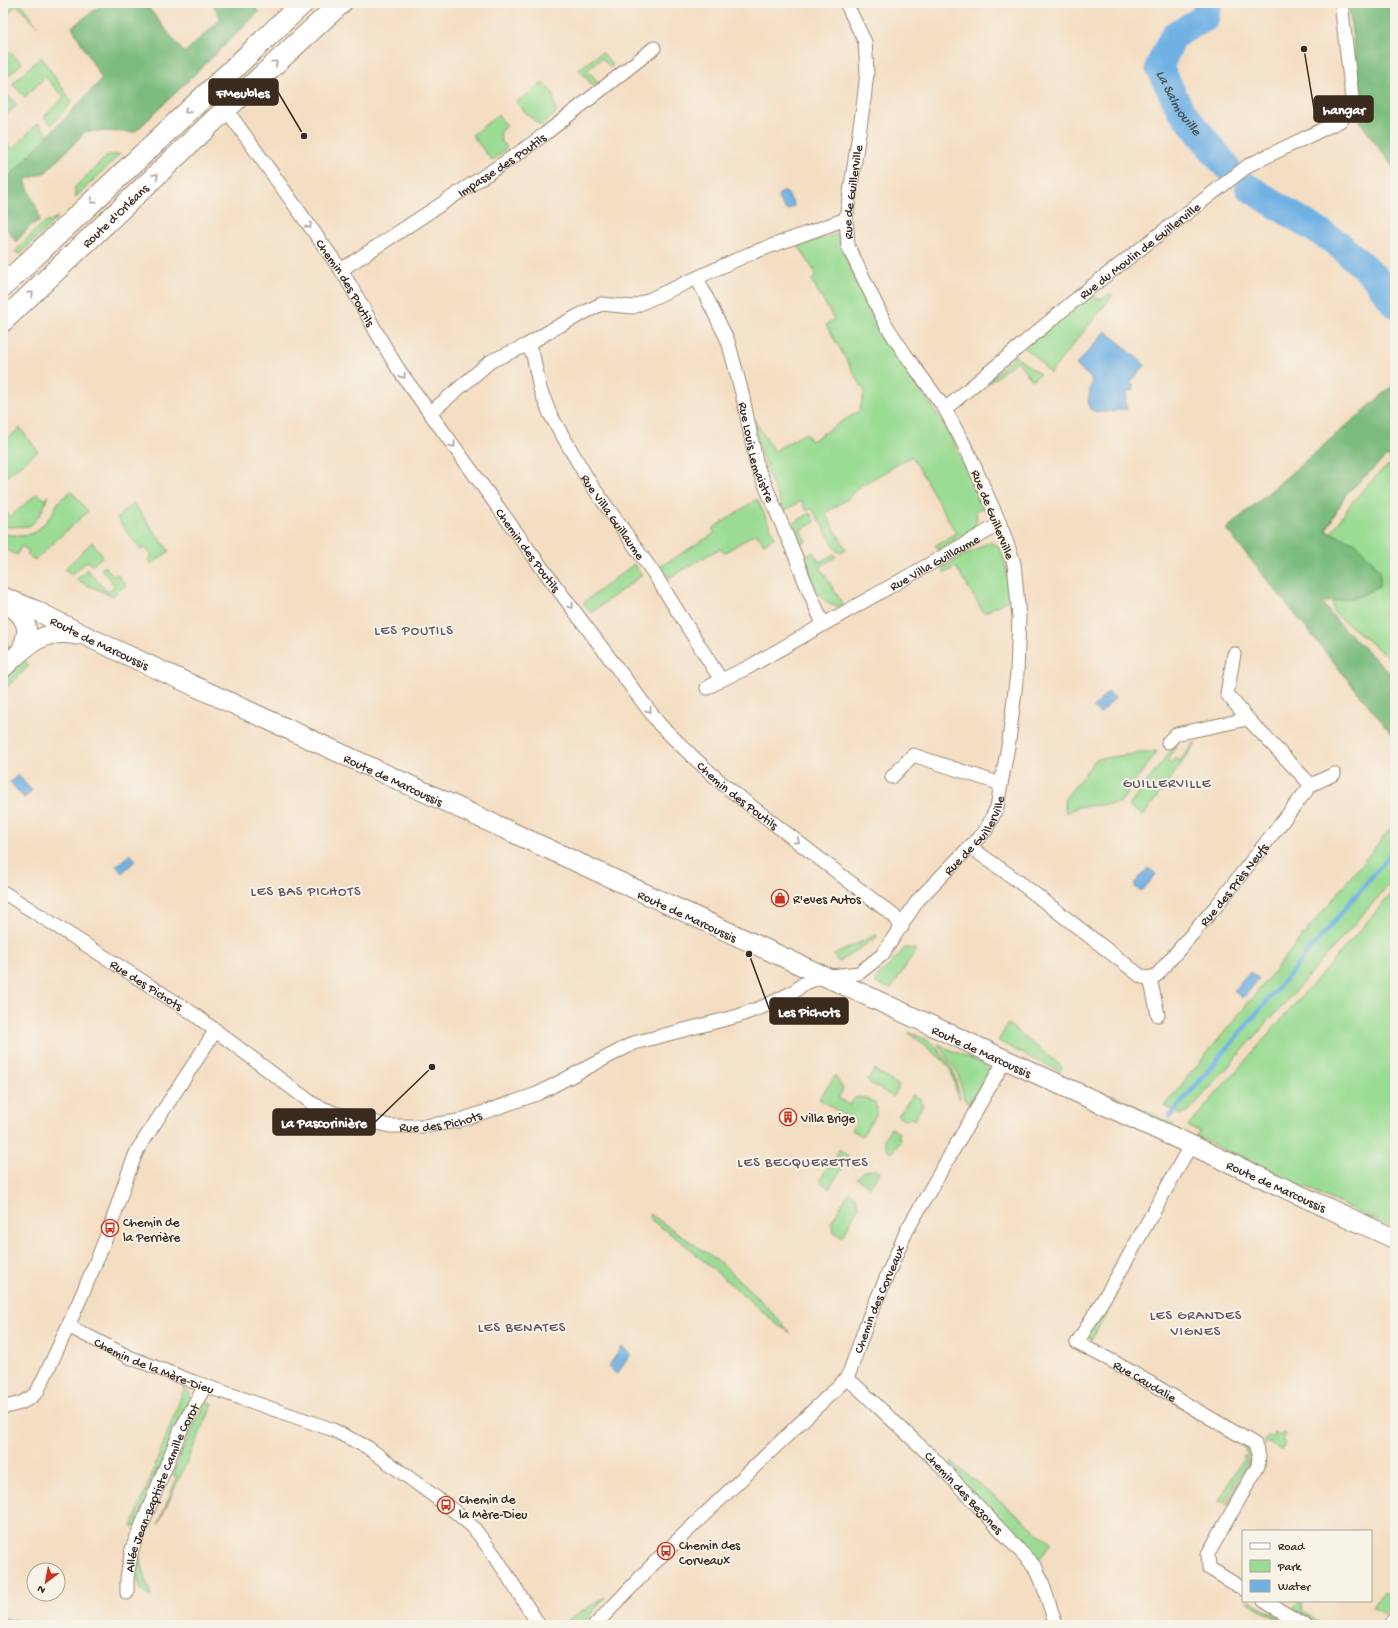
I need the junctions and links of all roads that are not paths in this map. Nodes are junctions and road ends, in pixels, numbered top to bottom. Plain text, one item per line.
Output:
1 (303, 3) edge
2 (341, 3) edge
3 (846, 3) edge
4 (1341, 3) edge
5 (654, 48) dead end
6 (226, 109) junction
7 (846, 219) junction
8 (340, 270) junction
9 (697, 278) junction
10 (3, 286) edge
11 (3, 321) edge
12 (526, 345) junction
13 (945, 409) junction
14 (430, 413) junction
15 (1000, 524) junction
16 (3, 597) edge
17 (3, 602) edge
18 (823, 624) junction
19 (88, 637) junction
20 (21, 651) junction
21 (1234, 654) dead end
22 (3, 668) edge
23 (721, 680) junction
24 (707, 688) dead end
25 (1248, 719) junction
26 (1168, 742) dead end
27 (1334, 774) dead end
28 (892, 777) dead end
29 (1001, 784) junction
30 (1311, 785) junction
31 (970, 847) junction
32 (3, 892) edge
33 (902, 927) junction
34 (822, 977) junction
35 (1150, 978) junction
36 (1158, 1015) dead end
37 (216, 1030) junction
38 (1004, 1062) junction
39 (1190, 1146) junction
40 (1395, 1239) edge
41 (68, 1326) junction
42 (846, 1379) junction
43 (205, 1386) junction
44 (3, 1407) edge
45 (1242, 1588) edge
46 (127, 1593) dead end
47 (1266, 1602) edge
48 (1395, 1618) edge
49 (539, 1625) edge
50 (595, 1625) edge
51 (1056, 1625) edge
52 (1306, 1625) edge
53 (1390, 1625) edge

1 -> 10 main road, Route d'Orléans
6 -> 2 main road, Route d'Orléans
3 - 7 street, Rue de Guillerville
4 - 13 street, Rue du Moulin de Guillerville
5 - 8 street, Impasse des Poutils
6 -> 8 street, Chemin des Poutils
11 -> 6 main road, Route d'Orléans
7 - 9 street
7 - 13 street, Rue de Guillerville
8 -> 14 street, Chemin des Poutils
9 - 12 street
9 - 18 street, Rue Louis Lemaistre
12 - 14 street
12 - 23 street, Rue Villa Guillaume
13 - 15 street, Rue de Guillerville
14 -> 33 street, Chemin des Poutils
15 - 18 street, Rue Villa Guillaume
15 - 29 street, Rue de Guillerville
16 - 19 main road, Route de Marcoussis
17 - 20 main road
18 - 23 street, Rue Villa Guillaume
19 - 20 main road
19 - 34 main road, Route de Marcoussis
20 - 22 main road
21 - 25 street
23 - 24 street, Rue Villa Guillaume
25 - 26 street
25 - 30 street
27 - 30 street, Rue des Près Neufs
28 - 29 street
29 - 31 street, Rue de Guillerville
30 - 35 street, Rue des Près Neufs
31 - 33 street, Rue de Guillerville
31 - 35 street
32 - 37 street, Rue des Pichots
33 - 34 street, Rue de Guillerville
34 - 37 street, Rue des Pichots
34 - 38 main road, Route de Marcoussis
35 - 36 street
37 - 41 street
38 - 39 main road, Route de Marcoussis
38 - 42 street, Chemin des Corveaux
39 - 40 main road, Route de Marcoussis
39 - 45 street, Rue Caudalie
41 - 43 street, Chemin de la Mère-Dieu
41 - 44 street
42 - 50 street, Chemin des Corveaux
42 - 51 street, Chemin des Bezones
43 - 46 street, Allée Jean-Baptiste Camille Corot
43 - 49 street, Chemin de la Mère-Dieu
47 - 52 street
48 - 53 street

